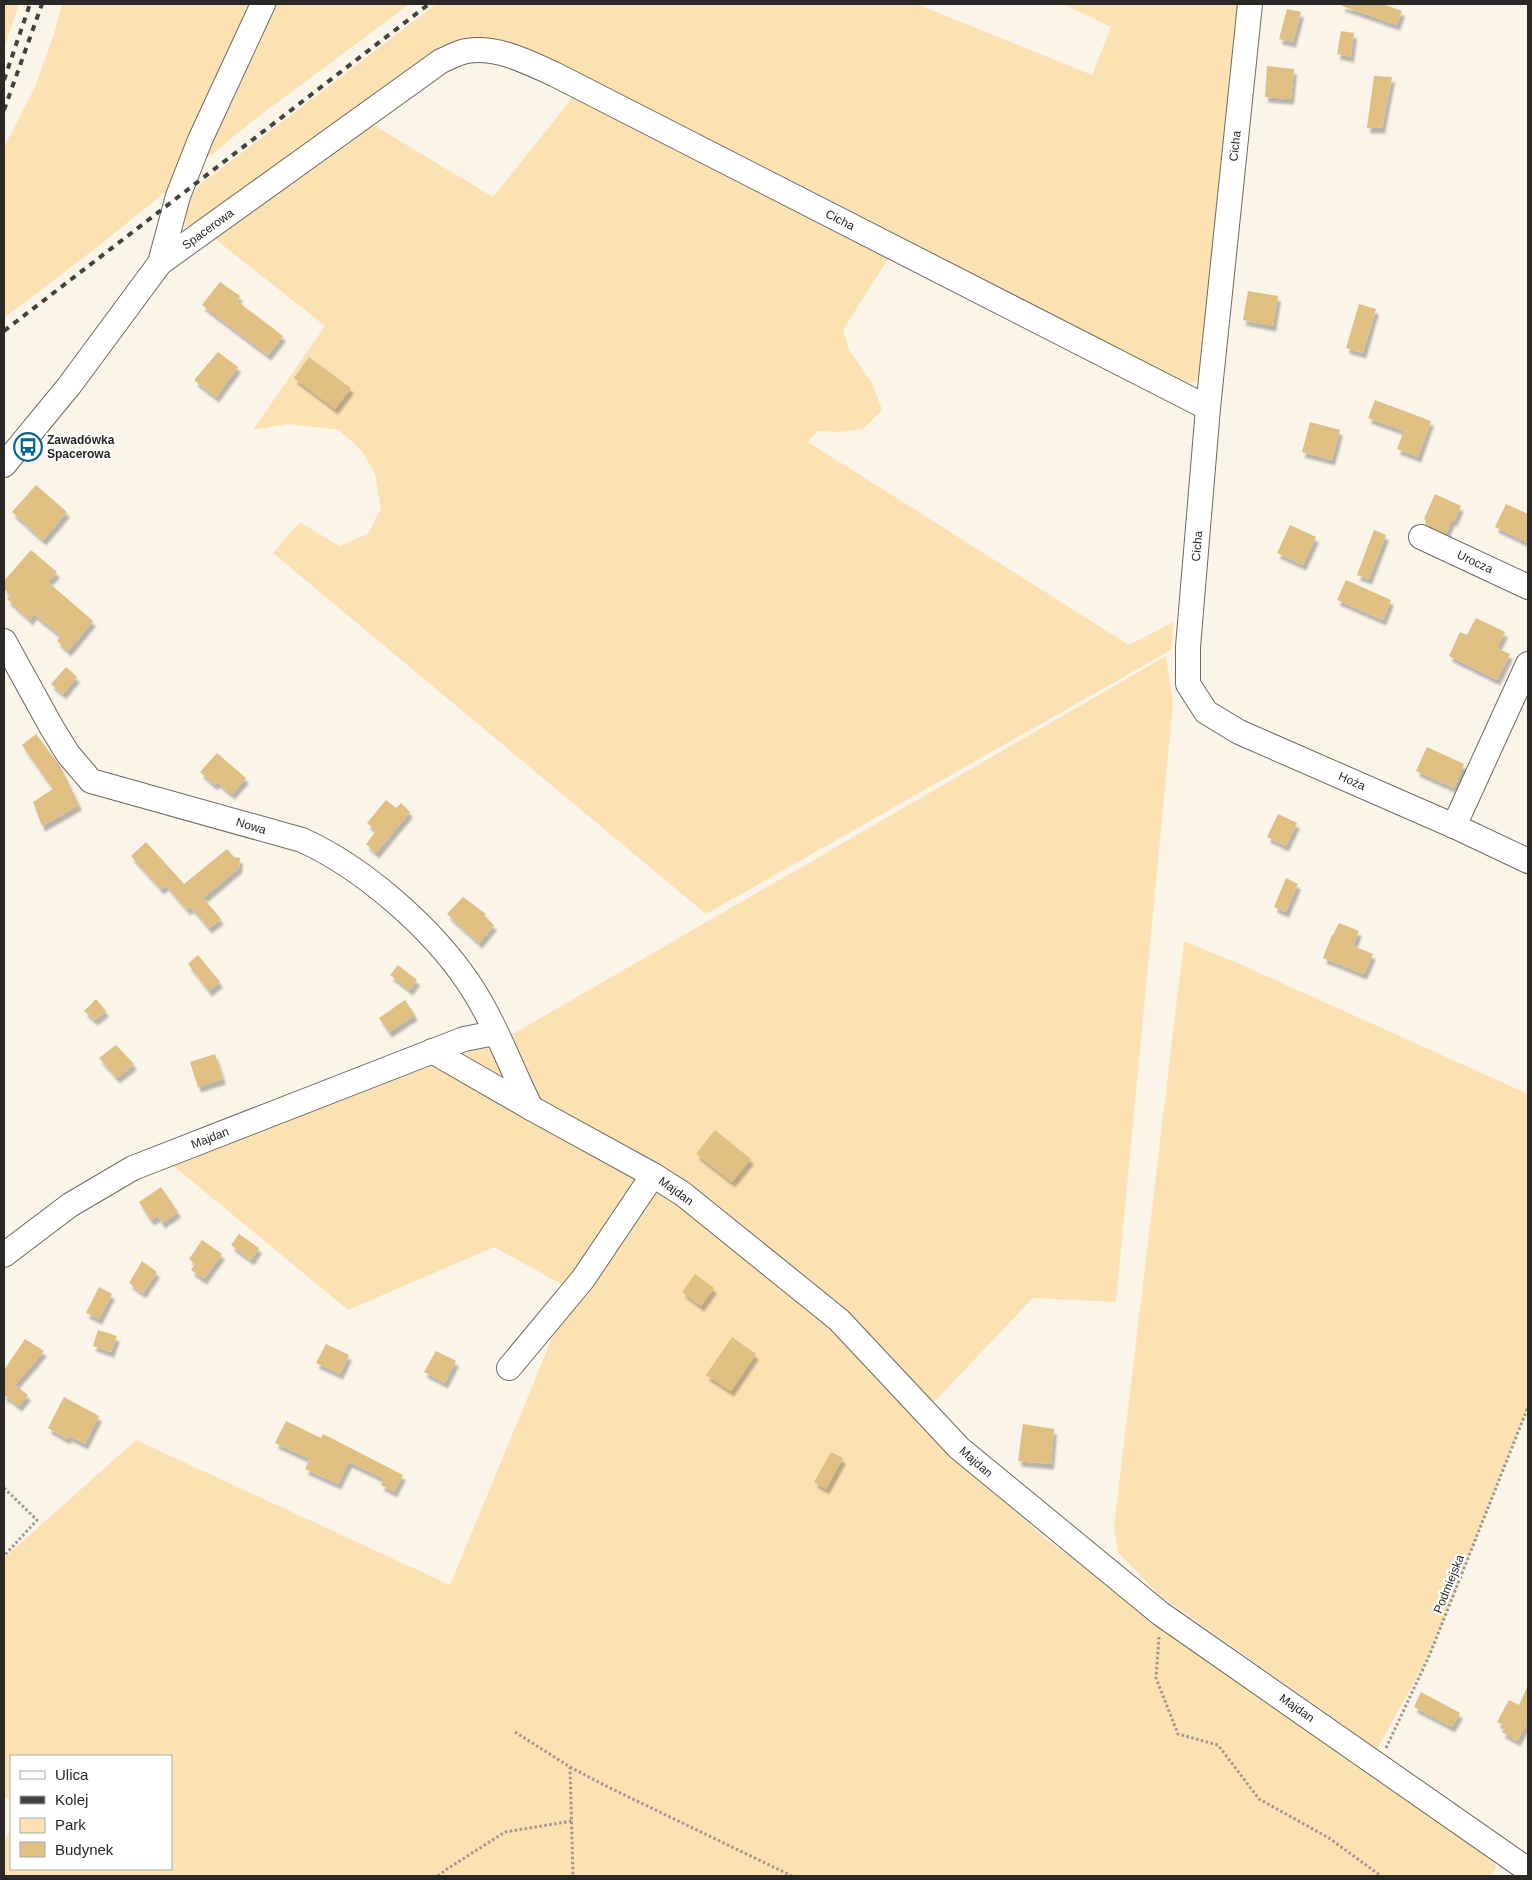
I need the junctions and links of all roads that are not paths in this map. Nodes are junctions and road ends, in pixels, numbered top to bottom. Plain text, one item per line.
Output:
1 (263, 4) edge
2 (1250, 4) edge
3 (466, 51) joint
4 (160, 263) junction
5 (1208, 408) junction
6 (4, 465) edge
7 (1422, 537) dead end
8 (1528, 587) edge
9 (4, 641) edge
10 (1528, 664) edge
11 (1188, 684) joint
12 (1454, 826) junction
13 (1528, 861) edge
14 (495, 1033) junction
15 (432, 1051) junction
16 (531, 1108) junction
17 (653, 1175) junction
18 (4, 1255) edge
19 (509, 1368) dead end
20 (1513, 1868) edge

1 - 4 street
2 - 5 street, Cicha
3 - 4 street, Spacerowa
3 - 5 street, Cicha
4 - 6 street, Spacerowa
5 - 11 street, Cicha
7 - 8 street, Urocza
9 - 14 street, Nowa
10 - 12 street
11 - 12 street, Hoża
12 - 13 street, Hoża
14 - 15 street, Majdan
14 - 16 street, Nowa
15 - 16 street, Majdan
15 - 18 street, Majdan
16 - 17 street, Majdan
17 - 19 street
17 - 20 street, Majdan

